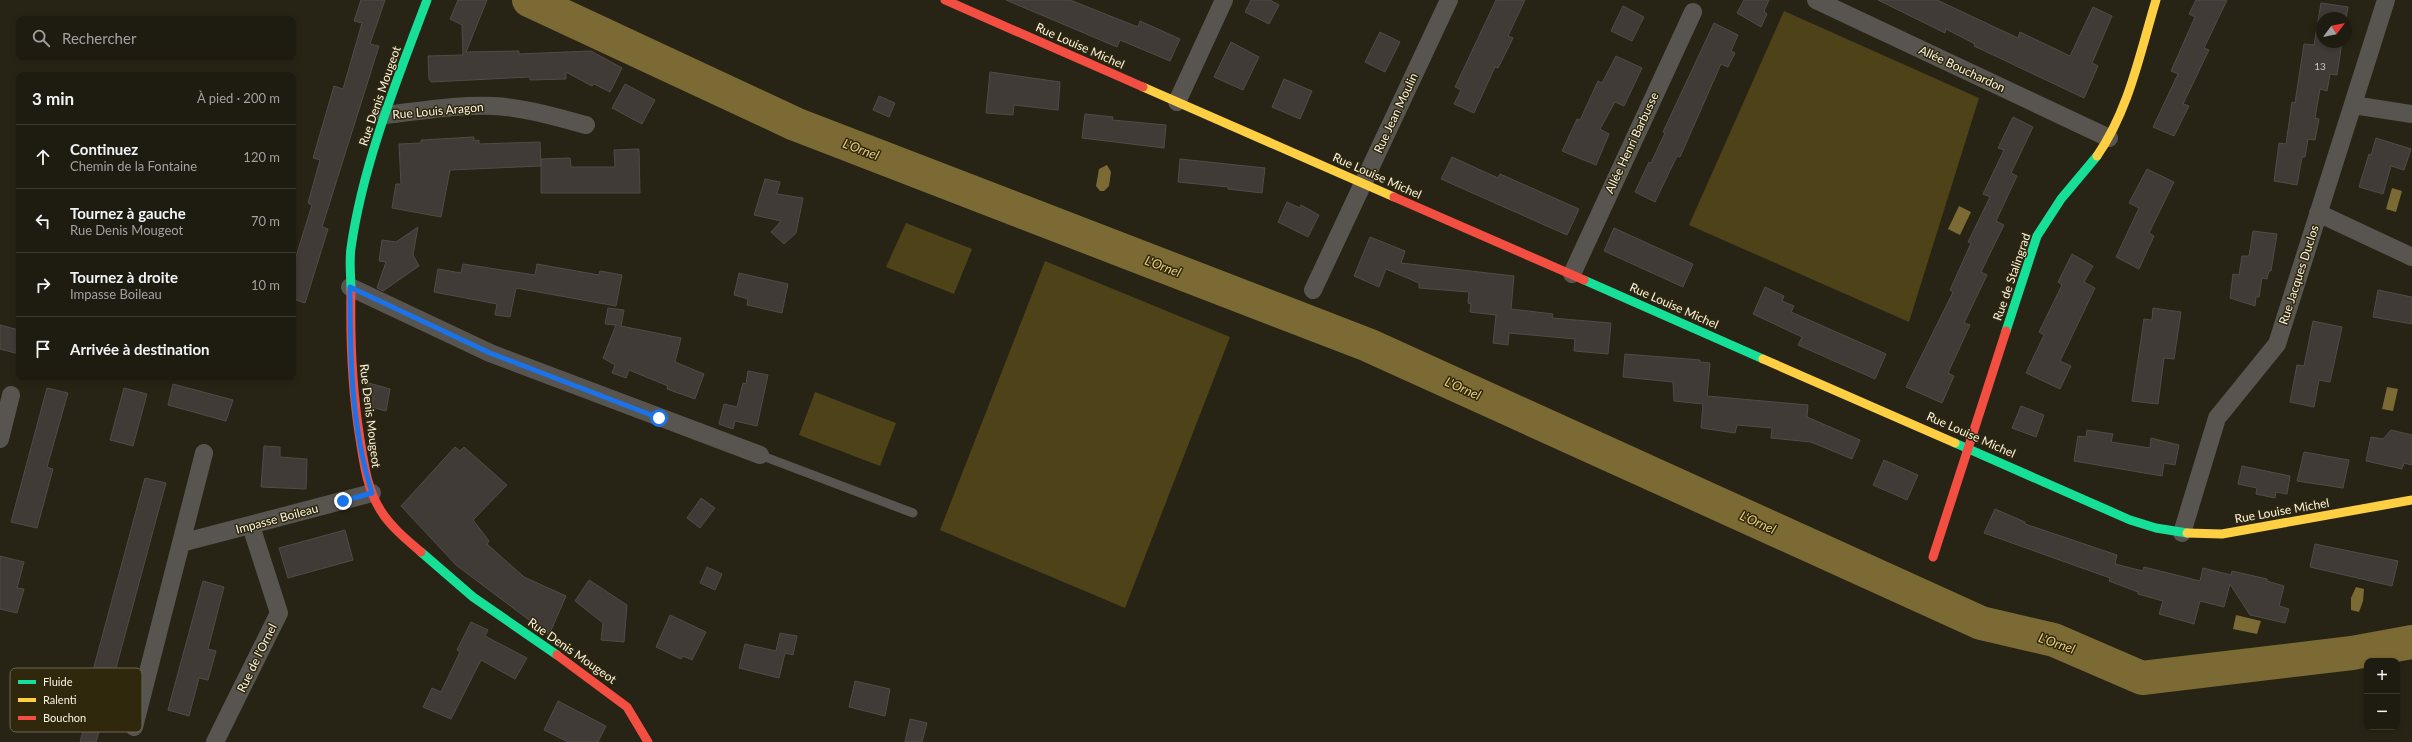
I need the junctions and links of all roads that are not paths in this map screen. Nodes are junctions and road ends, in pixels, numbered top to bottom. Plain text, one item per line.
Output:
1 (427, 0) edge
2 (945, 0) edge
3 (1224, 0) edge
4 (1449, 0) edge
5 (1816, 0) edge
6 (2156, 0) edge
7 (2386, 0) edge
8 (1693, 12) dead end
9 (1177, 102) junction
10 (2352, 105) junction
11 (2412, 114) edge
12 (385, 115) junction
13 (586, 125) dead end
14 (2109, 138) junction
15 (1363, 183) junction
16 (2318, 213) junction
17 (2412, 257) edge
18 (1572, 274) junction
19 (350, 287) junction
20 (1313, 290) dead end
21 (11, 395) dead end
22 (0, 439) edge
23 (1967, 446) junction
24 (204, 453) dead end
25 (760, 455) joint
26 (372, 493) junction
27 (2412, 500) edge
28 (913, 513) dead end
29 (251, 526) junction
30 (2182, 533) junction
31 (181, 543) junction
32 (1932, 556) dead end
33 (142, 696) edge
34 (215, 742) edge
35 (648, 742) edge

1 - 12 street, Rue Denis Mougeot
2 - 9 street, Rue Louise Michel
3 - 9 street
4 - 15 street, Rue Jean Moulin
5 - 14 street, Allée Bouchardon
6 - 14 street, Rue de Stalingrad
7 - 10 street, Rue Jacques Duclos
8 - 18 street, Allée Henri Barbusse
9 - 15 street, Rue Louise Michel
10 - 11 street
10 - 16 street, Rue Jacques Duclos
12 - 13 street, Rue Louis Aragon
12 - 19 street, Rue Denis Mougeot
14 - 23 street, Rue de Stalingrad
15 - 18 street, Rue Louise Michel
15 - 20 street, Rue Jean Moulin
16 - 17 street
16 - 30 street, Rue Jacques Duclos
18 - 23 street, Rue Louise Michel
19 - 25 street
19 - 26 street, Rue Denis Mougeot
21 - 22 street
23 - 30 street, Rue Louise Michel
23 - 32 street, Rue de Stalingrad
24 - 31 street
25 - 28 lane
26 - 29 street, Impasse Boileau
26 - 35 street, Rue Denis Mougeot
27 - 30 street, Rue Louise Michel
29 - 31 street, Impasse Boileau
29 - 34 street, Rue de l'Ornel
31 - 33 street

